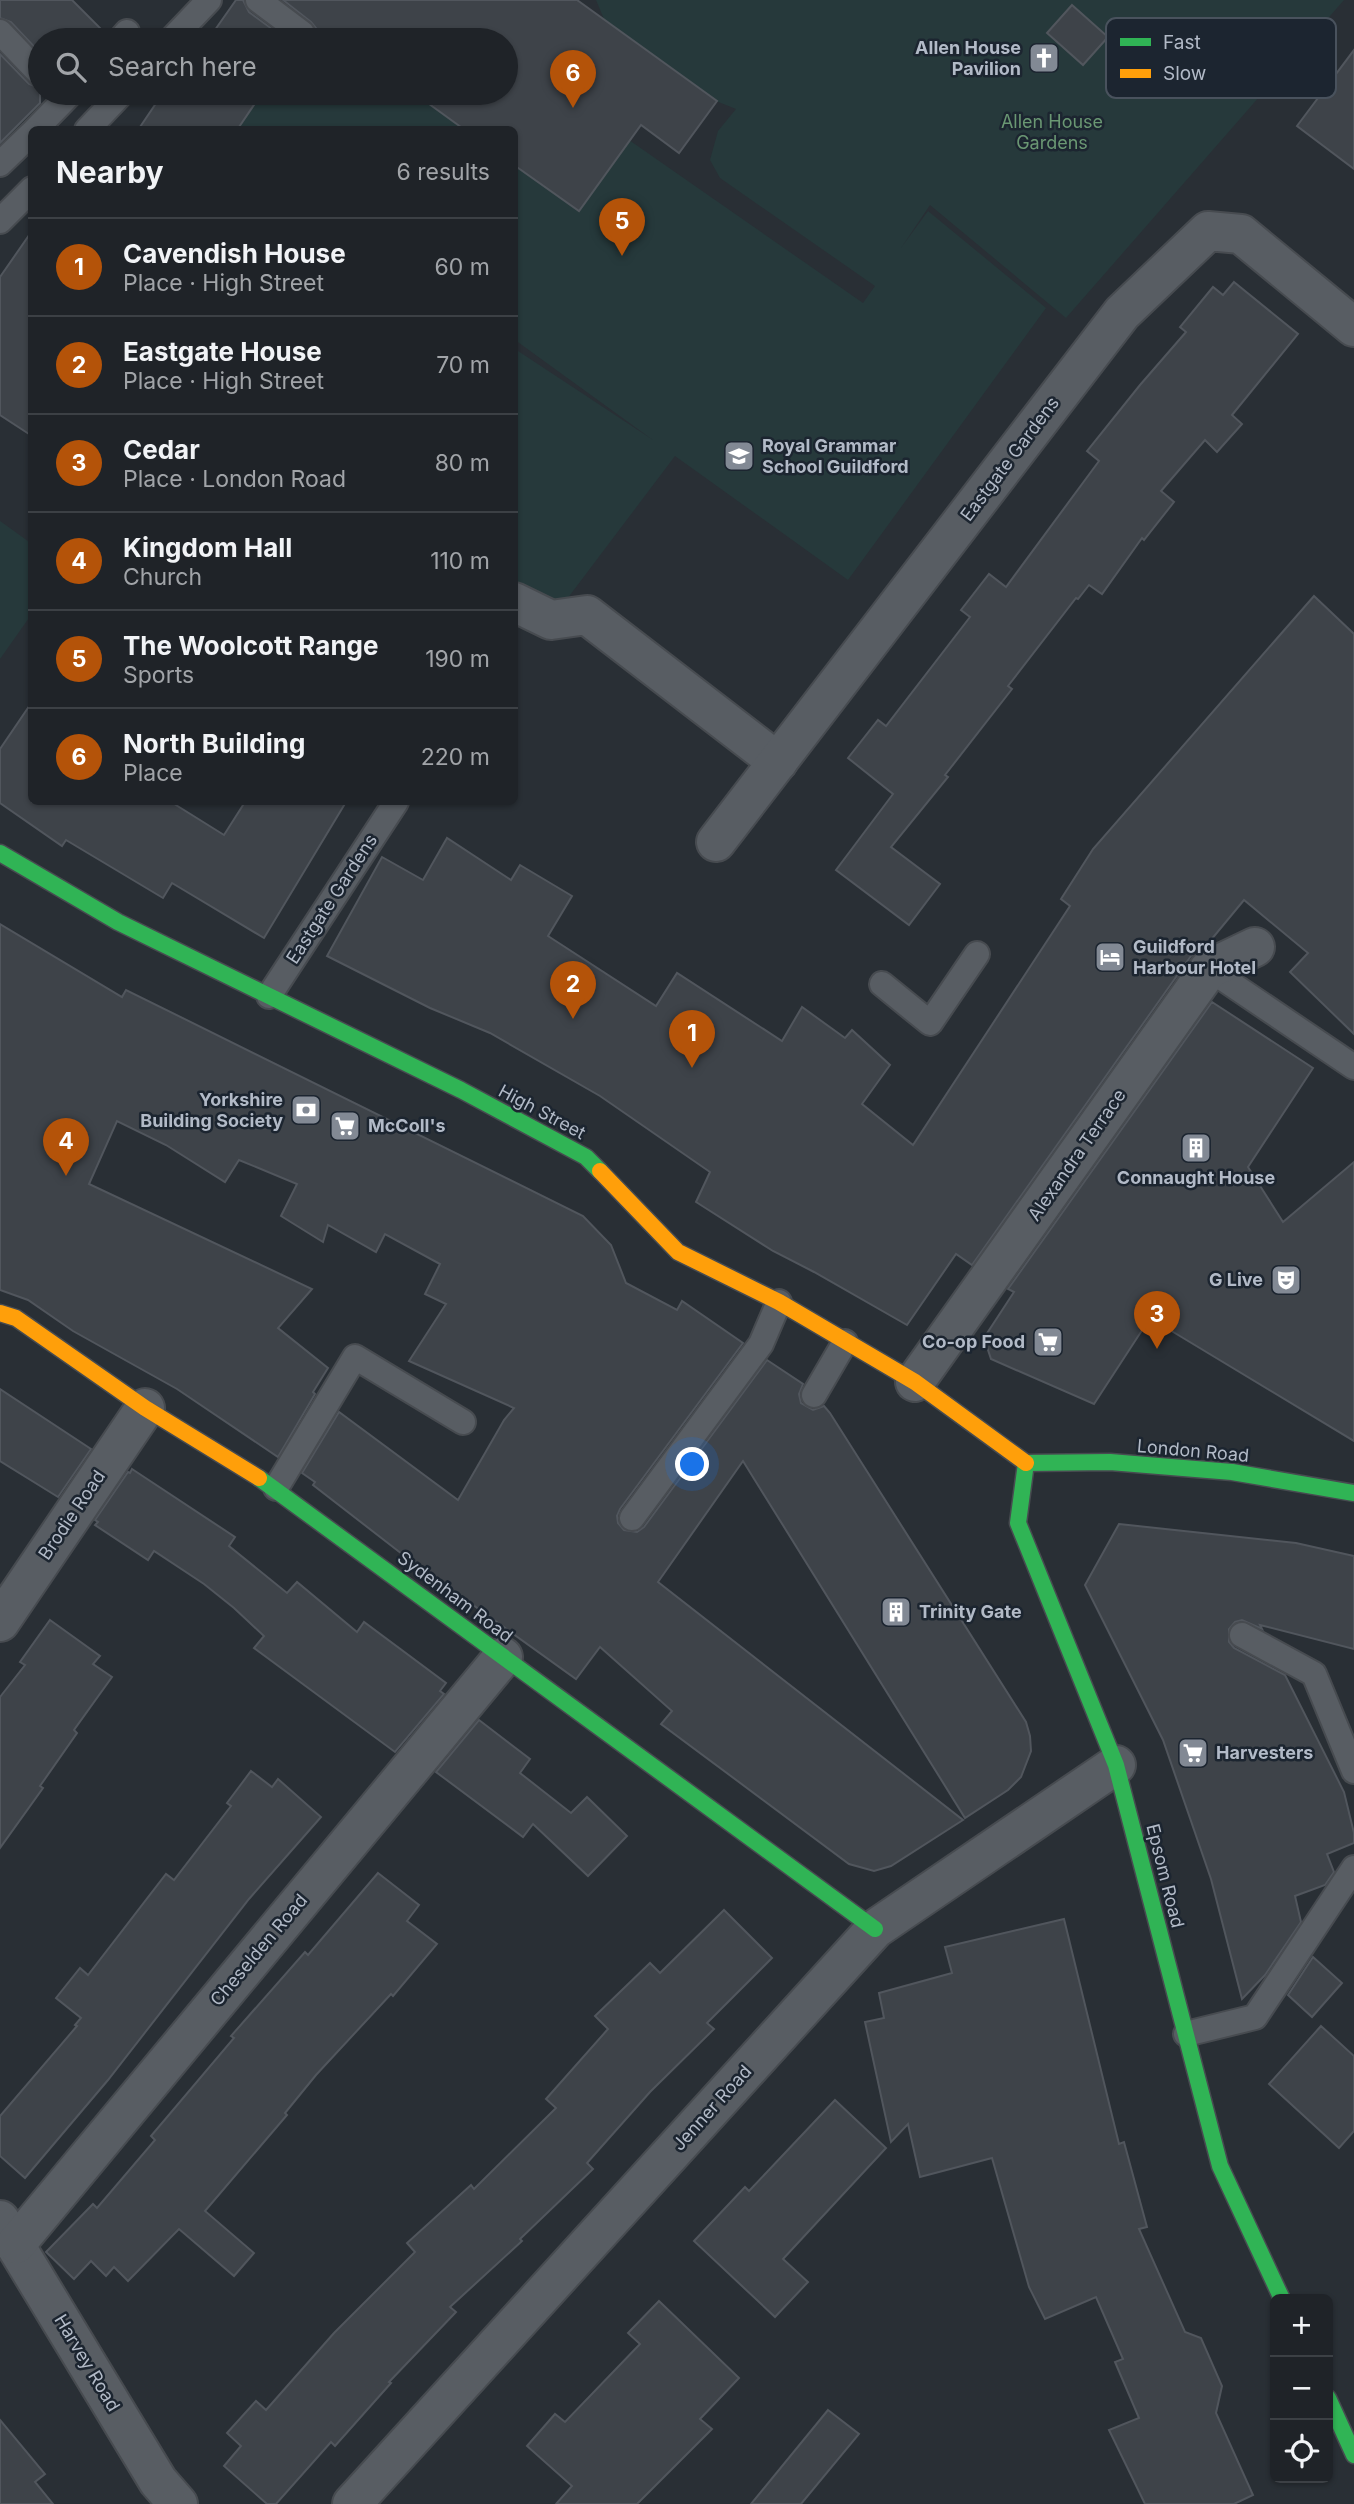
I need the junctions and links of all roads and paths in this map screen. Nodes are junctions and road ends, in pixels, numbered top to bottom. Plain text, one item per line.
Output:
1 (209, 0) edge
2 (258, 0) edge
3 (182, 28) edge
4 (295, 28) edge
5 (0, 32) edge
6 (28, 61) edge
7 (56, 105) edge
8 (111, 105) edge
9 (37, 126) edge
10 (91, 126) edge
11 (28, 136) edge
12 (0, 164) edge
13 (28, 193) edge
14 (0, 222) edge
15 (1354, 327) edge
16 (518, 604) edge
17 (778, 762) junction
18 (394, 805) edge
19 (716, 842) dead end
20 (0, 853) edge
21 (1255, 947) dead end
22 (977, 954) dead end
23 (1209, 970) junction
24 (882, 984) dead end
25 (269, 996) junction
26 (1354, 1068) edge
27 (779, 1302) junction
28 (0, 1313) edge
29 (845, 1342) junction
30 (915, 1382) junction
31 (814, 1395) dead end
32 (145, 1408) junction
33 (463, 1422) dead end
34 (1026, 1463) junction
35 (276, 1488) junction
36 (1354, 1493) edge
37 (632, 1518) dead end
38 (0, 1622) edge
39 (1242, 1635) dead end
40 (503, 1657) junction
41 (1116, 1765) junction
42 (1354, 1771) edge
43 (1354, 1868) edge
44 (875, 1928) junction
45 (1186, 2034) junction
46 (8, 2232) edge
47 (1280, 2294) edge
48 (1333, 2409) edge
49 (1354, 2455) edge
50 (160, 2496) edge
51 (352, 2504) edge

1 - 3 lane
2 - 4 lane
5 - 6 lane
7 - 9 lane
8 - 10 lane
11 - 12 lane
13 - 14 lane
15 - 17 street, Eastgate Gardens
16 - 17 street
17 - 19 street, Eastgate Gardens
18 - 25 lane, Eastgate Gardens
20 - 25 main road, High Street
21 - 23 street, Alexandra Terrace
22 - 24 lane
23 - 26 lane
23 - 30 street, Alexandra Terrace
25 - 27 main road, High Street
27 - 29 main road, High Street
27 - 37 lane
28 - 32 main road, Sydenham Road
29 - 30 main road, High Street
29 - 31 lane
30 - 34 main road, High Street
32 - 35 main road, Sydenham Road
32 - 38 street, Brodie Road
33 - 35 lane
34 - 36 main road, London Road
34 - 41 main road, Epsom Road
35 - 40 main road, Sydenham Road
39 - 42 lane
40 - 44 main road, Sydenham Road
40 - 46 street, Cheselden Road
41 - 44 street, Jenner Road
41 - 45 main road, Epsom Road
43 - 45 lane
44 - 51 street, Jenner Road
45 - 47 main road, Epsom Road
46 - 50 street, Harvey Road
48 - 49 main road

